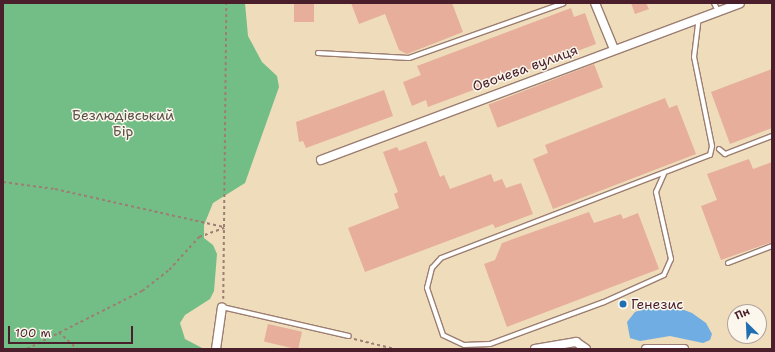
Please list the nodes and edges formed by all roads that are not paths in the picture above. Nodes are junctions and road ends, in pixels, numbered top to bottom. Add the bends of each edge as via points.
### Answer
1 (564, 3) edge
2 (595, 3) edge
3 (740, 3) edge
4 (716, 7) edge
5 (699, 18) junction
6 (614, 49) junction
7 (318, 53) dead end
8 (772, 136) edge
9 (719, 148) dead end
10 (321, 160) dead end
11 (664, 174) junction
12 (772, 246) edge
13 (728, 263) dead end
14 (222, 307) joint
15 (350, 336) road end
16 (216, 349) edge
17 (535, 349) edge
18 (586, 349) edge
19 (646, 349) edge
20 (684, 349) edge

1 - 7 lane via 408,58
2 - 6 street
3 - 4 street, Овочева вулиця
4 - 5 street, Овочева вулиця
5 - 6 street, Овочева вулиця
5 - 11 lane via 694,57 712,149 706,159
6 - 10 street, Овочева вулиця
8 - 9 lane via 724,154
11 - 11 lane via 656,192 671,259 664,275 597,305 490,344 464,345 443,334 427,288 432,268 442,258
12 - 13 lane
14 - 15 lane
14 - 16 street
17 - 18 street via 576,342
19 - 20 street

